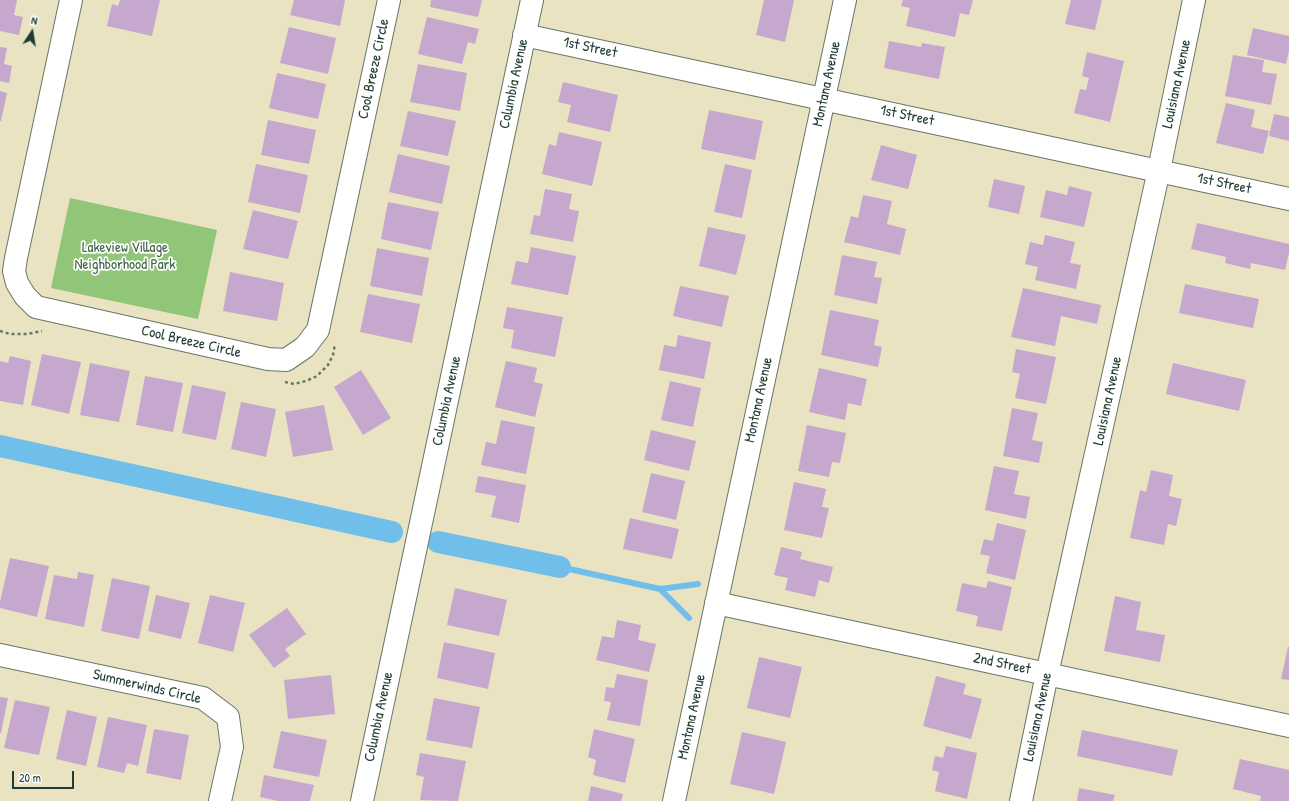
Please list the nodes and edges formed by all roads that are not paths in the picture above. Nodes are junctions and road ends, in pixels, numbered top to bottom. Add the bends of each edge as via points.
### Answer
1 (71, 0) edge
2 (389, 0) edge
3 (532, 0) edge
4 (845, 0) edge
5 (1194, 0) edge
6 (524, 34) junction
7 (824, 98) junction
8 (1159, 170) junction
9 (1289, 198) edge
10 (716, 603) junction
11 (0, 655) edge
12 (1047, 674) junction
13 (1289, 726) edge
14 (220, 801) edge
15 (362, 801) edge
16 (674, 801) edge
17 (1021, 801) edge

1 - 2 street, Cool Breeze Circle via 16,258 14,271 17,283 36,307 268,359 286,360 305,347 318,330
3 - 6 street, Columbia Avenue
4 - 7 street, Montana Avenue
5 - 8 street, Louisiana Avenue
6 - 7 street, 1st Street
6 - 15 street, Columbia Avenue
7 - 8 street, 1st Street
7 - 10 street, Montana Avenue
8 - 9 street, 1st Street
8 - 12 street, Louisiana Avenue
10 - 12 street, 2nd Street
10 - 16 street, Montana Avenue
11 - 14 street, Summerwinds Circle via 202,698 228,716 232,746
12 - 13 street, 2nd Street
12 - 17 street, Louisiana Avenue

